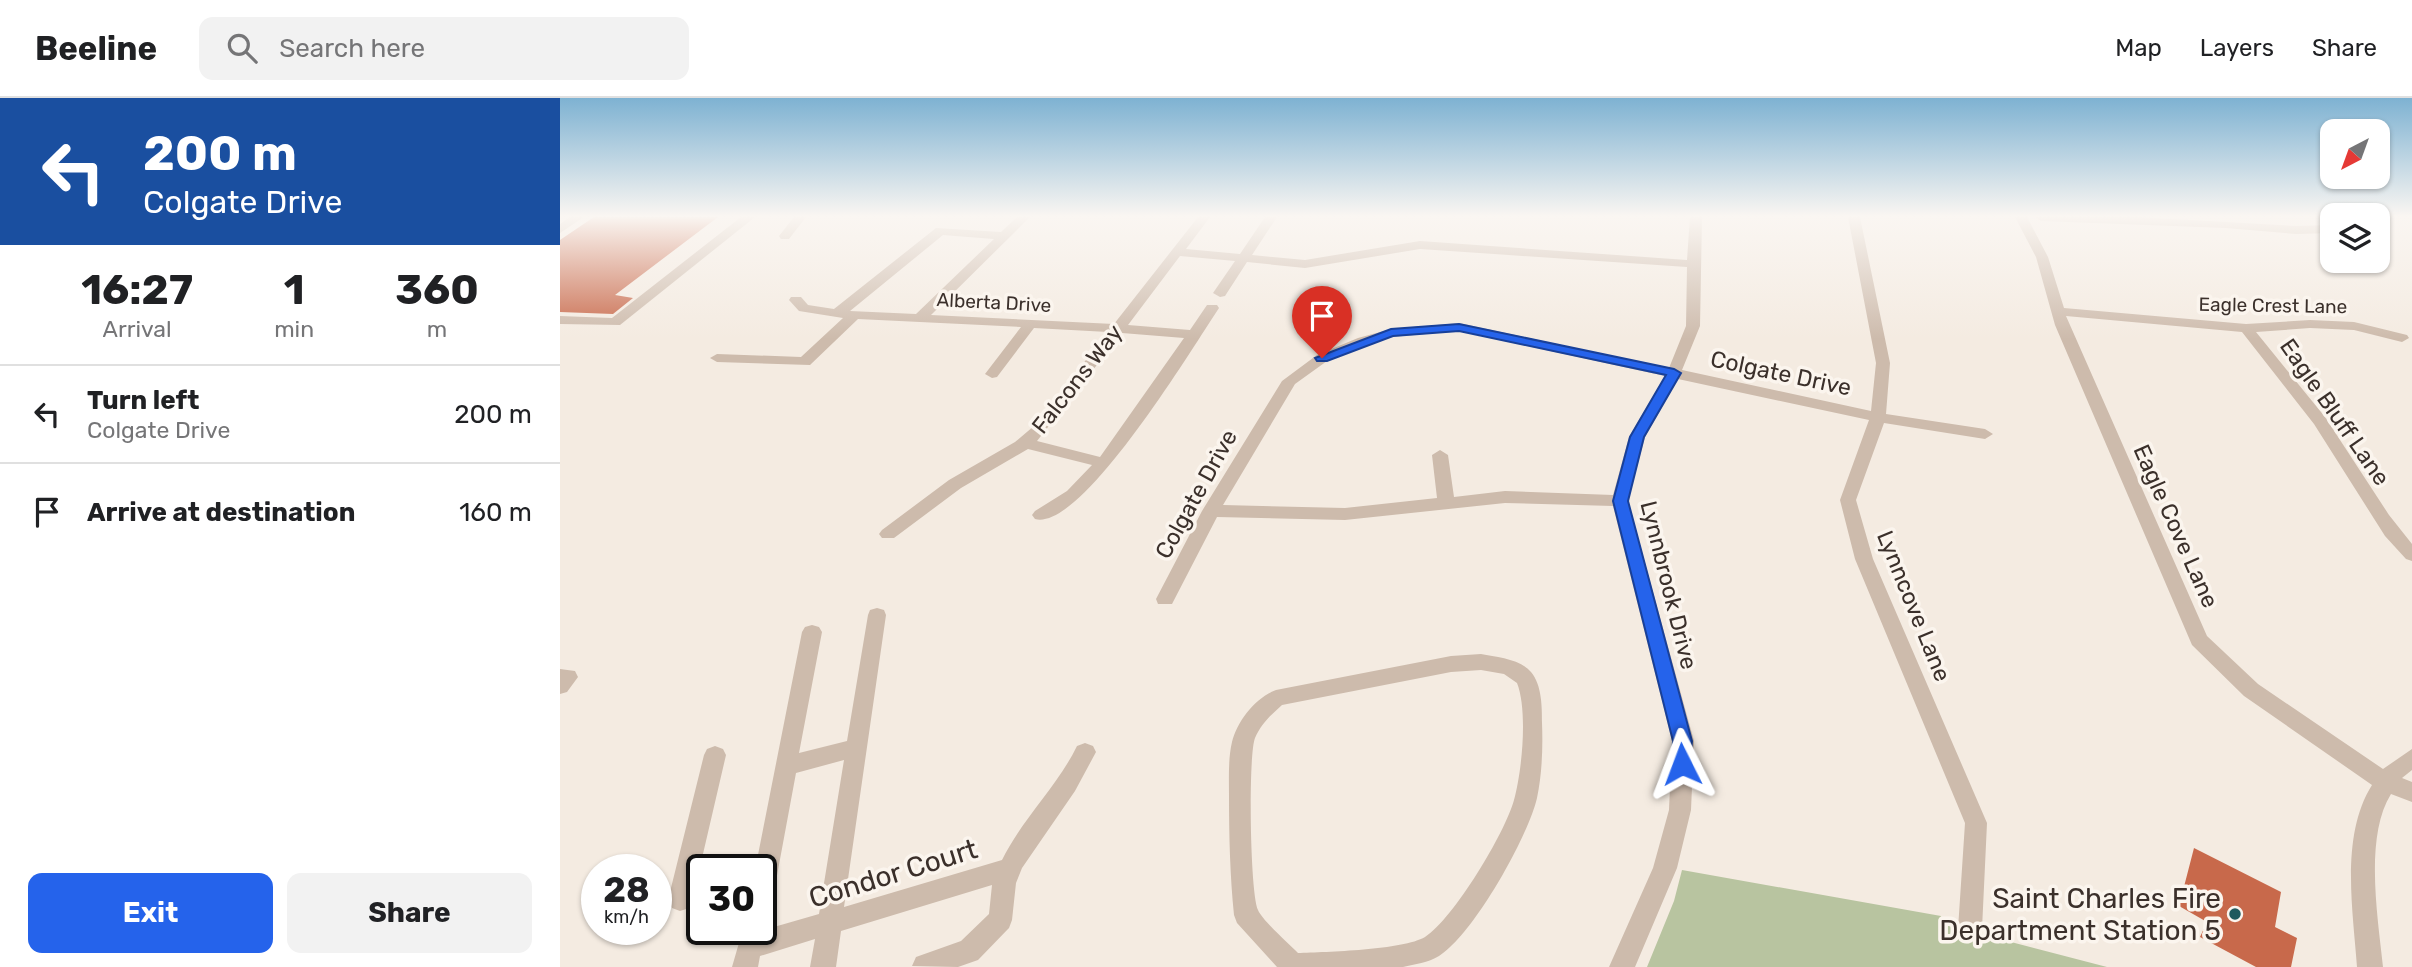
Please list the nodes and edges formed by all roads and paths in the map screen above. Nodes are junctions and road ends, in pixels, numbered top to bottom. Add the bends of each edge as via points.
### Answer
1 (697, 258) edge
2 (907, 258) edge
3 (982, 258) edge
4 (1173, 258) edge
5 (1238, 258) edge
6 (1243, 258) junction
7 (1344, 258) edge
8 (1600, 258) edge
9 (1693, 258) edge
10 (1862, 258) edge
11 (2042, 258) edge
12 (1693, 264) junction
13 (796, 300) dead end
14 (2057, 311) junction
15 (837, 314) junction
16 (855, 316) junction
17 (920, 318) junction
18 (560, 320) edge
19 (1031, 323) junction
20 (1118, 328) junction
21 (2246, 328) junction
22 (1193, 335) junction
23 (2402, 338) dead end
24 (718, 358) dead end
25 (1674, 373) junction
26 (992, 374) dead end
27 (1878, 417) junction
28 (1985, 435) dead end
29 (1026, 443) junction
30 (1440, 455) dead end
31 (1104, 463) junction
32 (1620, 501) junction
33 (1446, 503) junction
34 (1211, 511) junction
35 (1041, 515) dead end
36 (888, 534) dead end
37 (2412, 555) edge
38 (1165, 599) dead end
39 (877, 615) dead end
40 (812, 632) dead end
41 (560, 677) edge
42 (560, 686) edge
43 (857, 748) junction
44 (1085, 752) dead end
45 (715, 755) dead end
46 (2412, 758) edge
47 (786, 766) junction
48 (2384, 781) junction
49 (2412, 792) edge
50 (691, 854) edge
51 (769, 854) edge
52 (1010, 869) junction
53 (686, 875) edge
54 (686, 898) edge
55 (829, 923) junction
56 (1970, 929) dead end
57 (751, 947) edge
58 (925, 966) edge
59 (822, 967) edge
60 (1293, 967) edge
61 (1622, 967) edge
62 (2370, 967) edge

1 - 18 street via 615,322
2 - 15 street
3 - 17 street
4 - 20 street, Falcons Way
5 - 6 street
6 - 7 street via 1305,264
6 - 22 street
8 - 12 street
9 - 12 street, Lynnbrook Drive
10 - 27 street, Lynncove Lane via 1883,363
11 - 14 street, Eagle Cove Lane
12 - 25 street, Lynnbrook Drive via 1693,326
13 - 15 street, Alberta Drive via 804,308
14 - 21 street, Eagle Crest Lane
14 - 48 street, Eagle Cove Lane via 2199,640 2251,690
15 - 16 street, Alberta Drive
16 - 17 street, Alberta Drive
16 - 24 street via 805,362
17 - 19 street, Alberta Drive
19 - 20 street, Alberta Drive
19 - 26 street
20 - 22 street, Alberta Drive
20 - 29 street, Falcons Way
21 - 23 street, Eagle Crest Lane via 2354,326
21 - 37 street, Eagle Bluff Lane via 2341,452 2391,535
22 - 31 street
25 - 27 street, Colgate Drive
25 - 32 street, Lynnbrook Drive via 1637,437
25 - 34 street, Colgate Drive via 1459,327 1391,332 1322,358 1289,381
27 - 28 street, Colgate Drive
27 - 56 street, Lynncove Lane via 1848,500 1864,559 1976,822
29 - 31 street
29 - 36 street, Falcons Way via 955,484
30 - 33 street
31 - 35 street via 1073,495
32 - 33 street via 1505,497
32 - 61 street, Lynnbrook Drive via 1683,741 1680,810 1665,868
33 - 34 street via 1345,514
34 - 38 street, Colgate Drive
39 - 43 street
40 - 47 street
41 - 42 street via 568,677
43 - 47 street
43 - 55 street
44 - 52 street
45 - 50 street
46 - 48 street
47 - 51 street
48 - 49 street, Eagle Cove Lane
48 - 62 street via 2365,840 2363,890
52 - 55 street, Condor Court
52 - 58 street via 1001,894 1000,920 986,937 969,951
53 - 54 street via 680,900
55 - 57 street, Condor Court
55 - 59 street
60 - 60 street via 1378,962 1431,948 1458,921 1489,876 1525,801 1532,732 1530,695 1525,679 1511,668 1481,662 1451,664 1276,698 1254,718 1243,741 1240,777 1246,915

